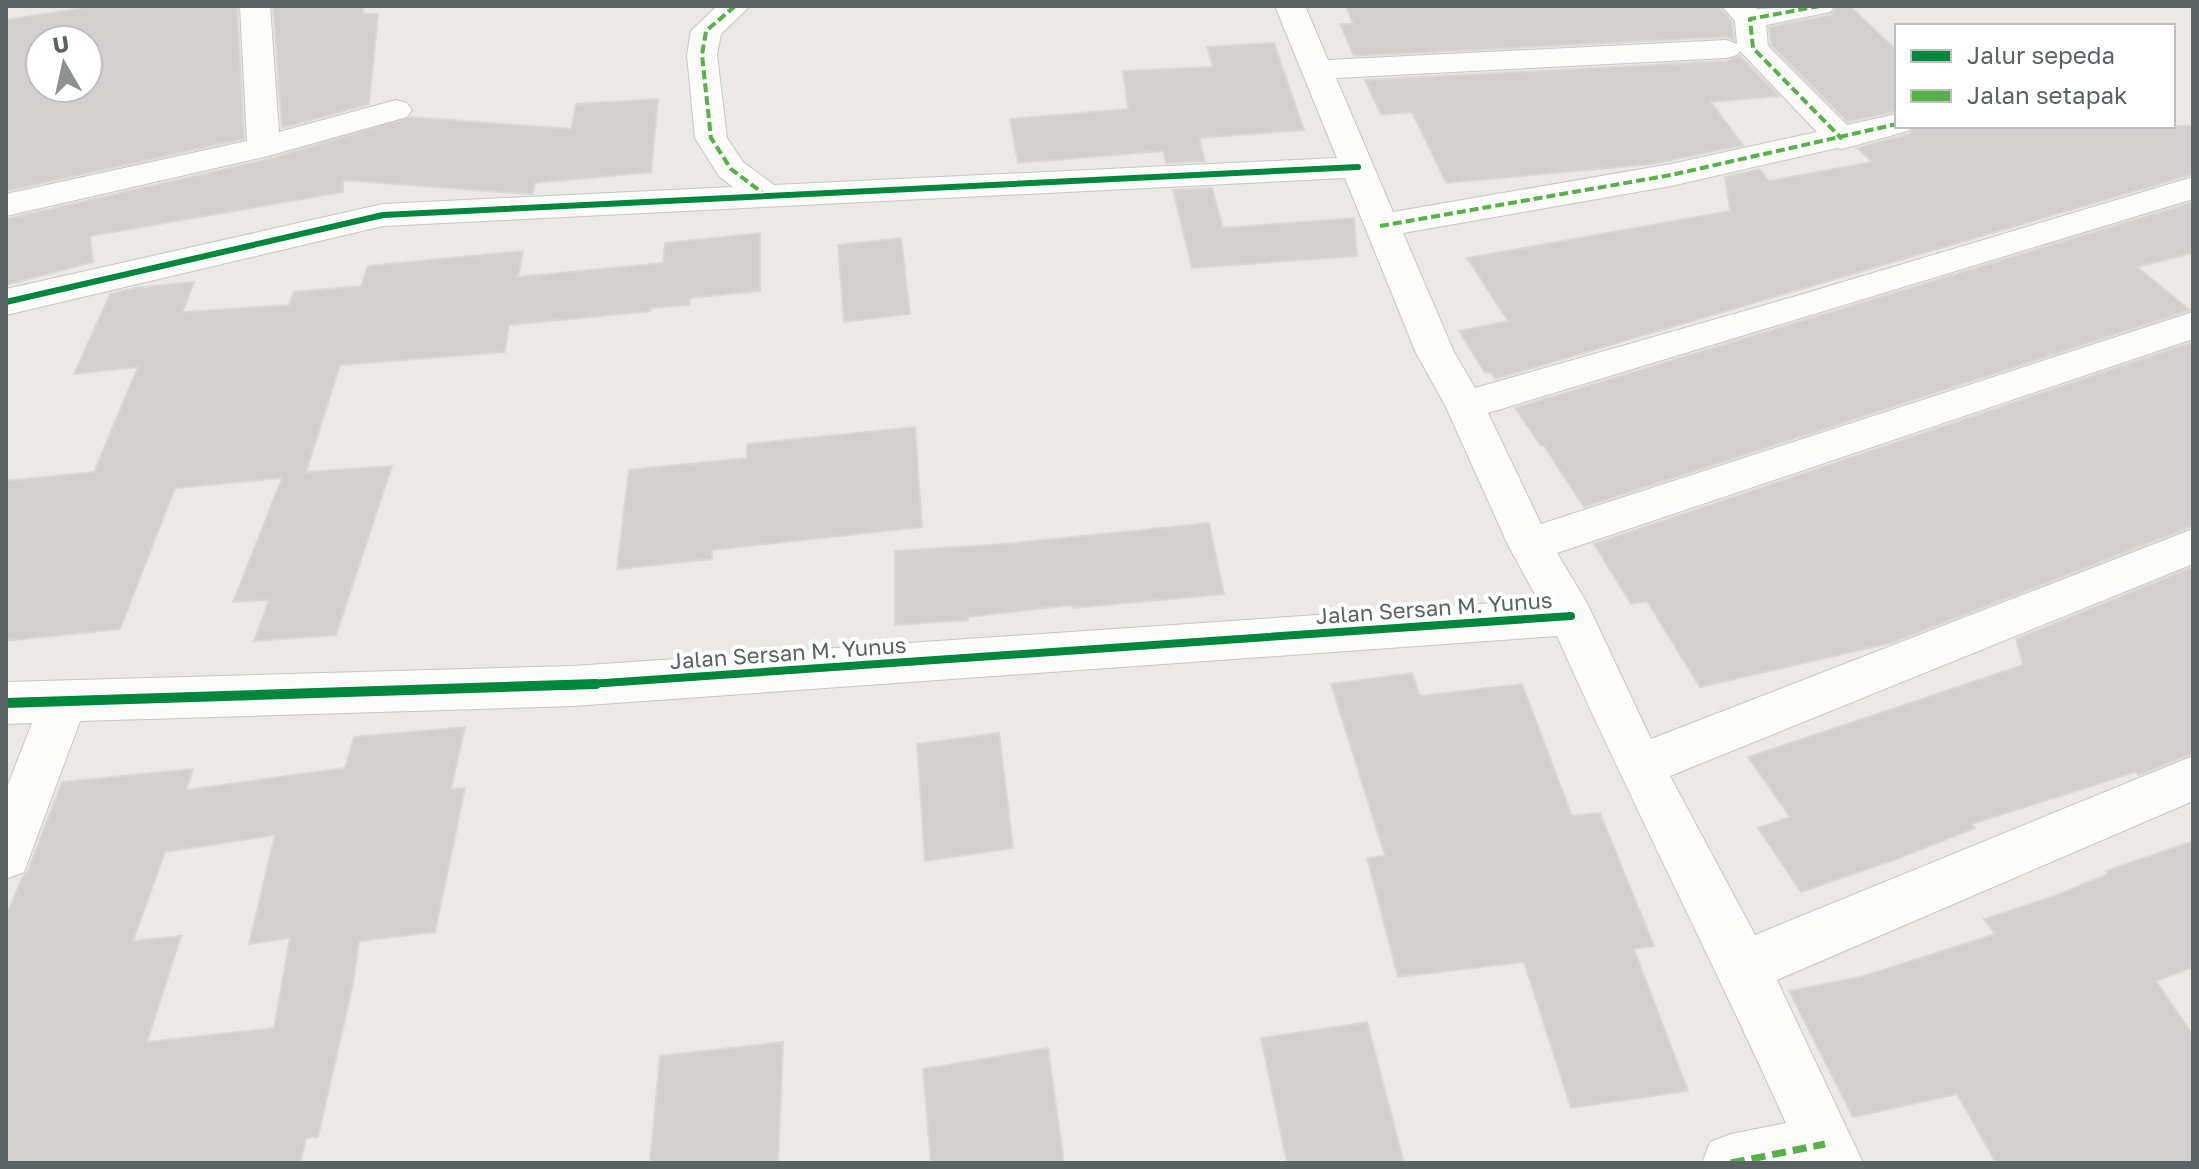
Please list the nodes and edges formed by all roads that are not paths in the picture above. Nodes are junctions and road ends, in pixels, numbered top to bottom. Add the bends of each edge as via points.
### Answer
1 (255, 6) edge
2 (735, 6) edge
3 (1290, 6) edge
4 (1820, 6) edge
5 (1743, 13) edge
6 (1726, 49) dead end
7 (1317, 70) junction
8 (396, 110) dead end
9 (1895, 125) edge
10 (1842, 139) junction
11 (264, 147) junction
12 (1358, 167) junction
13 (2193, 188) edge
14 (768, 197) junction
15 (6, 205) edge
16 (1380, 226) junction
17 (6, 302) edge
18 (2193, 325) edge
19 (1465, 405) junction
20 (1529, 545) junction
21 (2193, 546) edge
22 (1571, 616) junction
23 (64, 701) junction
24 (6, 703) edge
25 (1639, 766) junction
26 (2193, 778) edge
27 (6, 855) edge
28 (1743, 967) junction
29 (1829, 1154) edge
30 (1731, 1163) edge

1 - 11 street
2 - 14 street via 706,31 702,55 711,138 731,169
3 - 7 street
4 - 5 street
5 - 10 street via 1753,48
6 - 7 street
7 - 12 street
8 - 11 street
9 - 10 street
10 - 16 street
11 - 15 street
12 - 14 street
12 - 16 street
13 - 19 street
14 - 17 street via 383,215
16 - 19 street via 1435,353
18 - 20 street
19 - 20 street
20 - 22 street
21 - 25 street
22 - 23 street, Jalan Sersan M. Yunus via 573,686
22 - 25 street
23 - 24 street, Jalan Sersan M. Yunus
23 - 27 street
25 - 28 street
26 - 28 street
28 - 29 street
29 - 30 street

